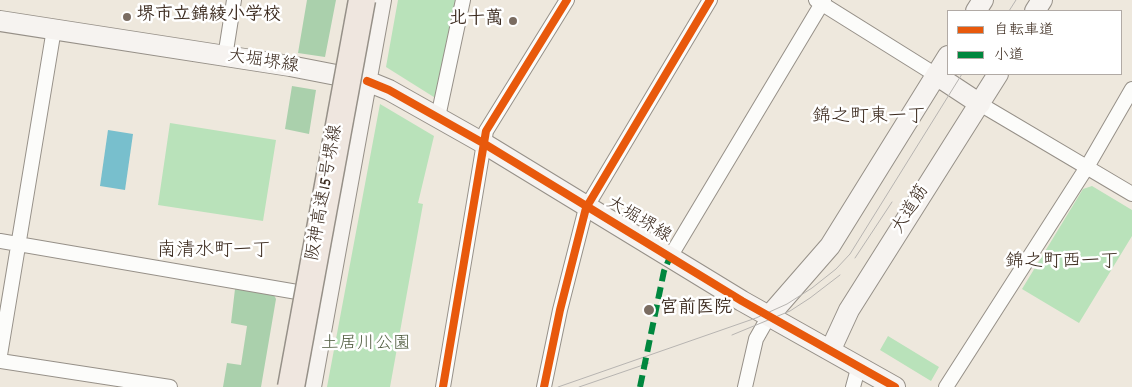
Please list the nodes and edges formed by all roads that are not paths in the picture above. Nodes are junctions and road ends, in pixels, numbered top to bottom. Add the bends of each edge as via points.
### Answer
1 (234, 0) edge
2 (358, 0) edge
3 (362, 0) edge
4 (377, 0) edge
5 (382, 0) edge
6 (463, 0) edge
7 (567, 0) edge
8 (710, 0) edge
9 (820, 1) edge
10 (0, 21) edge
11 (54, 29) junction
12 (225, 57) junction
13 (947, 58) edge
14 (936, 75) junction
15 (997, 75) edge
16 (344, 76) junction
17 (367, 81) junction
18 (1132, 89) edge
19 (980, 104) junction
20 (438, 117) junction
21 (483, 143) junction
22 (1087, 167) junction
23 (1132, 194) edge
24 (586, 208) junction
25 (0, 241) edge
26 (17, 243) junction
27 (670, 257) junction
28 (303, 293) junction
29 (770, 316) junction
30 (831, 350) junction
31 (0, 355) edge
32 (0, 361) edge
33 (859, 365) junction
34 (170, 387) edge
35 (289, 387) edge
36 (309, 387) edge
37 (443, 387) edge
38 (544, 387) edge
39 (745, 387) edge
40 (853, 387) edge
41 (894, 387) edge
42 (946, 387) edge

1 - 12 street
2 - 16 street
3 - 35 highway, 阪神高速15号堺線, bridge
4 - 36 highway, 阪神高速15号堺線
5 - 17 street
6 - 20 street
7 - 21 street via 486,131
8 - 24 street
9 - 14 street
9 - 27 street
10 - 11 street, 大堀堺線
11 - 12 street, 大堀堺線
11 - 26 street
12 - 16 street, 大堀堺線
13 - 14 street
14 - 19 street
14 - 29 street via 830,246
15 - 19 street, 大道筋
16 - 17 street, 大堀堺線
16 - 28 street
17 - 20 street, 大堀堺線
17 - 36 street
18 - 22 street
19 - 22 street
19 - 30 street, 大道筋 via 849,310
20 - 21 street, 大堀堺線
21 - 24 street, 大堀堺線
21 - 37 street
22 - 23 street
22 - 42 street
24 - 27 street, 大堀堺線
24 - 38 street
25 - 26 street
26 - 28 street
26 - 31 street
27 - 29 street, 大堀堺線
28 - 35 street
29 - 30 street, 大堀堺線
29 - 39 street via 756,339
30 - 33 street, 大堀堺線
32 - 34 street
33 - 40 street
33 - 41 street, 大堀堺線

